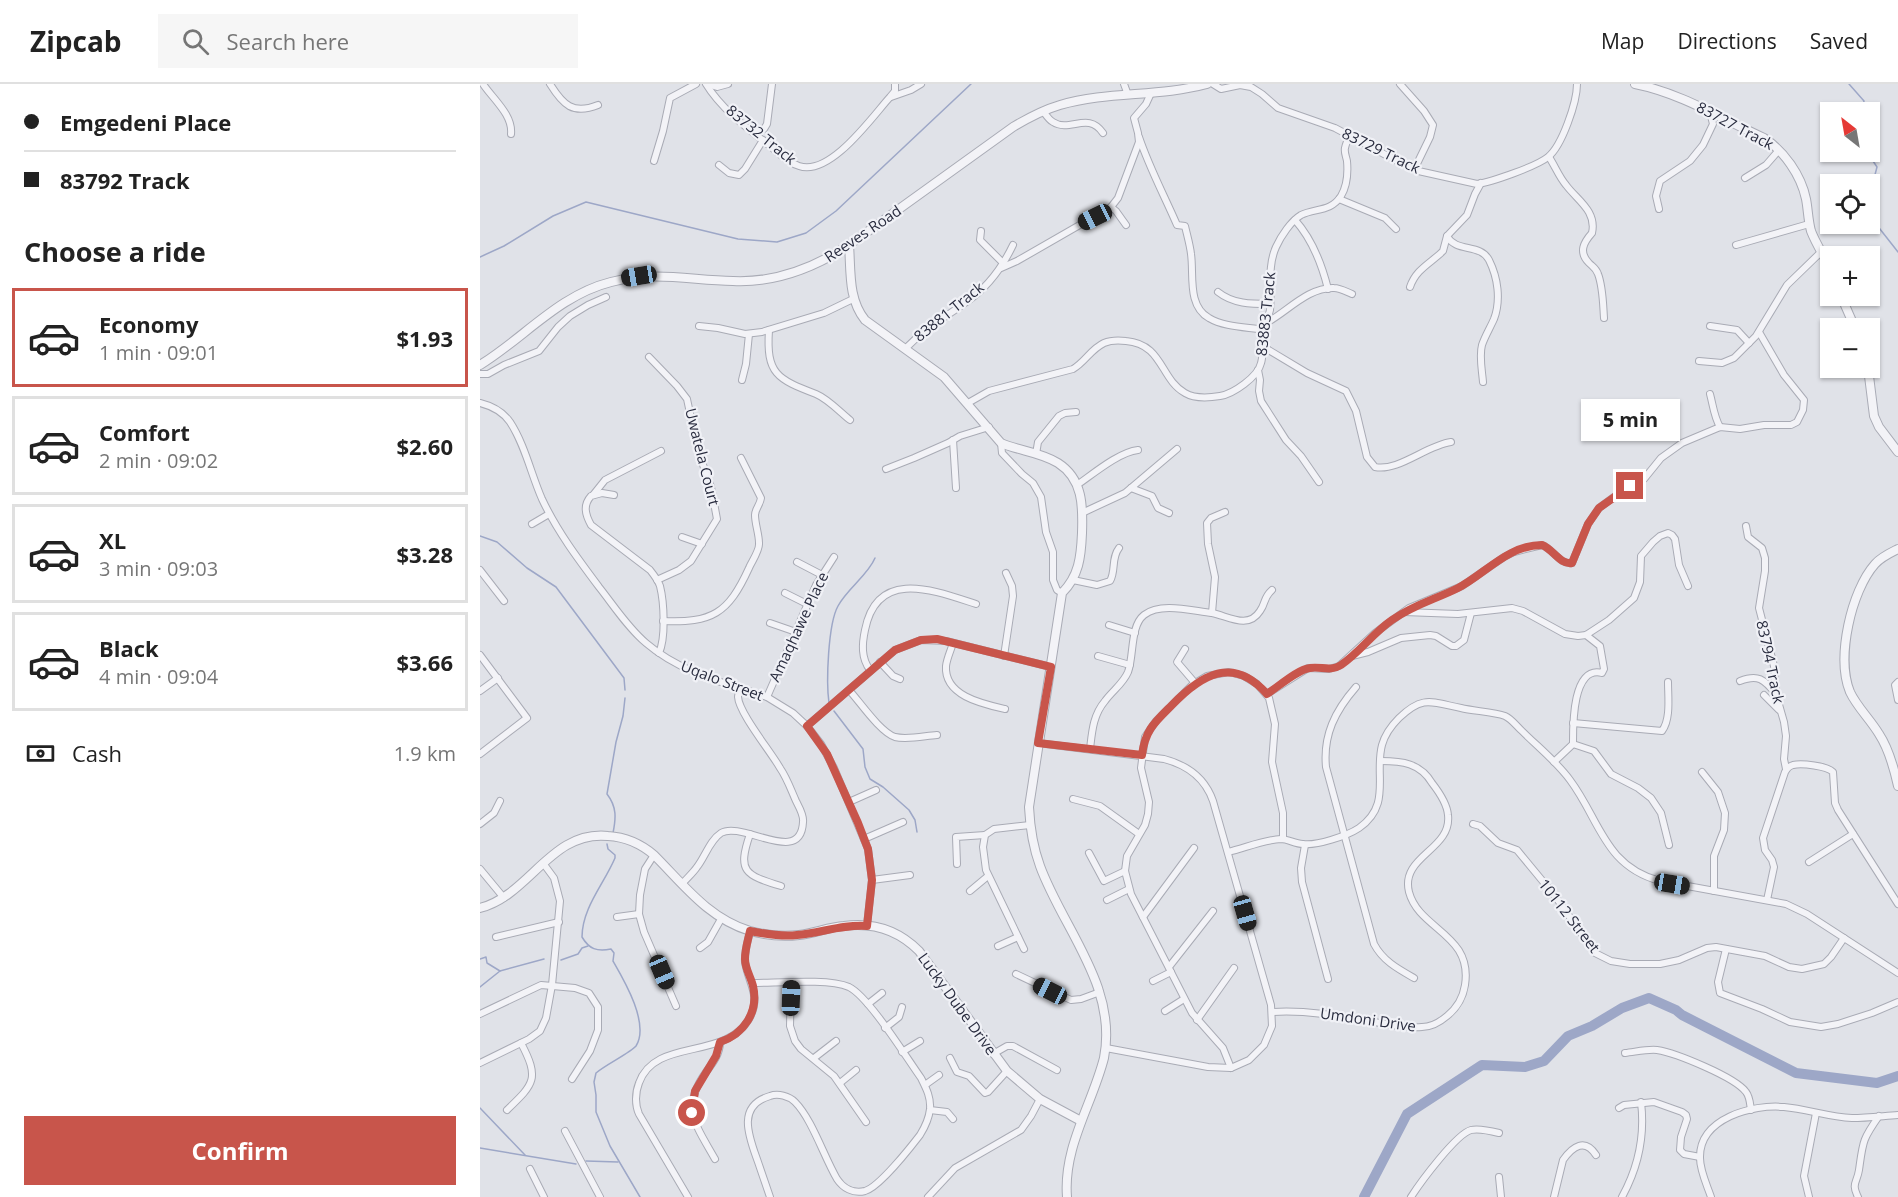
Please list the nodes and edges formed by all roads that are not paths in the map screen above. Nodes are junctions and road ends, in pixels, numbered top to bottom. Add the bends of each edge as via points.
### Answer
1 (483, 84) edge
2 (550, 84) edge
3 (696, 84) edge
4 (706, 84) edge
5 (728, 84) edge
6 (772, 84) edge
7 (895, 84) edge
8 (921, 84) edge
9 (1124, 84) edge
10 (1207, 84) edge
11 (1213, 84) edge
12 (1400, 84) edge
13 (1577, 84) edge
14 (1635, 84) edge
15 (1251, 85) edge
16 (1151, 93) junction
17 (1128, 95) junction
18 (890, 97) junction
19 (598, 105) dead end
20 (1043, 111) junction
21 (1709, 111) junction
22 (751, 130) junction
23 (1103, 133) dead end
24 (511, 134) dead end
25 (1350, 135) junction
26 (1139, 137) junction
27 (763, 140) junction
28 (1779, 150) junction
29 (1549, 157) junction
30 (654, 161) dead end
31 (719, 165) dead end
32 (1414, 170) junction
33 (1745, 178) dead end
34 (1481, 183) junction
35 (1339, 199) junction
36 (1111, 207) junction
37 (1659, 209) dead end
38 (1295, 220) junction
39 (1809, 224) junction
40 (1126, 225) dead end
41 (1396, 229) dead end
42 (981, 231) dead end
43 (1447, 236) junction
44 (849, 245) junction
45 (1013, 245) dead end
46 (1736, 245) dead end
47 (1820, 250) edge
48 (1820, 253) edge
49 (1002, 266) junction
50 (1410, 287) dead end
51 (1328, 289) junction
52 (1218, 292) dead end
53 (1352, 294) dead end
54 (606, 297) dead end
55 (854, 298) junction
56 (1270, 304) junction
57 (1604, 318) dead end
58 (699, 326) dead end
59 (1710, 326) dead end
60 (1265, 327) junction
61 (769, 330) junction
62 (1759, 332) junction
63 (749, 334) junction
64 (1749, 343) junction
65 (1262, 346) junction
66 (905, 349) junction
67 (649, 357) dead end
68 (1699, 360) dead end
69 (480, 365) edge
70 (1258, 370) junction
71 (480, 374) edge
72 (1869, 378) edge
73 (742, 380) dead end
74 (1483, 382) dead end
75 (1710, 394) dead end
76 (480, 403) edge
77 (968, 403) junction
78 (1076, 412) dead end
79 (850, 420) dead end
80 (989, 427) junction
81 (1720, 427) junction
82 (953, 440) junction
83 (1451, 442) dead end
84 (1001, 443) junction
85 (1177, 449) dead end
86 (1138, 450) dead end
87 (661, 451) dead end
88 (1898, 452) edge
89 (1036, 454) junction
90 (741, 458) dead end
91 (886, 469) dead end
92 (1319, 482) dead end
93 (1077, 484) junction
94 (956, 488) dead end
95 (1131, 488) junction
96 (593, 495) junction
97 (614, 495) dead end
98 (1225, 512) dead end
99 (1083, 513) junction
100 (1169, 513) dead end
101 (549, 514) junction
102 (532, 524) dead end
103 (1746, 526) dead end
104 (682, 537) dead end
105 (702, 544) junction
106 (1119, 548) dead end
107 (1898, 549) edge
108 (834, 557) dead end
109 (797, 562) dead end
110 (480, 570) edge
111 (1006, 573) dead end
112 (822, 575) junction
113 (657, 580) junction
114 (1073, 580) junction
115 (1688, 586) dead end
116 (1272, 590) dead end
117 (785, 593) dead end
118 (1062, 593) junction
119 (504, 601) dead end
120 (807, 604) junction
121 (976, 604) dead end
122 (1403, 612) junction
123 (1471, 613) junction
124 (1212, 614) junction
125 (663, 621) junction
126 (770, 623) dead end
127 (1109, 625) dead end
128 (796, 632) junction
129 (1135, 633) junction
130 (1586, 635) junction
131 (953, 643) junction
132 (1185, 649) dead end
133 (659, 652) junction
134 (480, 654) edge
135 (1005, 656) junction
136 (1098, 656) dead end
137 (1351, 656) junction
138 (880, 662) junction
139 (1130, 665) junction
140 (1051, 667) junction
141 (870, 670) junction
142 (498, 678) junction
143 (900, 679) dead end
144 (1740, 681) dead end
145 (1668, 682) dead end
146 (1898, 682) edge
147 (1195, 683) junction
148 (1356, 687) dead end
149 (741, 688) junction
150 (849, 690) junction
151 (480, 691) edge
152 (1267, 694) junction
153 (1776, 694) junction
154 (1764, 695) dead end
155 (767, 697) junction
156 (1898, 700) edge
157 (1005, 709) dead end
158 (1781, 713) junction
159 (1573, 723) junction
160 (807, 726) junction
161 (937, 735) dead end
162 (1038, 743) junction
163 (1573, 744) junction
164 (1090, 749) junction
165 (480, 754) edge
166 (1142, 755) junction
167 (1381, 761) junction
168 (1554, 762) junction
169 (1786, 769) junction
170 (1702, 772) dead end
171 (1898, 786) edge
172 (876, 790) dead end
173 (1073, 800) dead end
174 (500, 801) dead end
175 (849, 802) junction
176 (903, 822) dead end
177 (480, 824) edge
178 (1473, 824) dead end
179 (1030, 825) junction
180 (750, 834) junction
181 (1139, 834) junction
182 (1853, 834) junction
183 (1344, 835) junction
184 (985, 836) junction
185 (864, 839) junction
186 (1283, 839) junction
187 (1305, 845) junction
188 (1670, 845) dead end
189 (1194, 848) dead end
190 (1228, 852) junction
191 (1089, 853) dead end
192 (654, 855) junction
193 (1809, 861) dead end
194 (543, 863) junction
195 (957, 864) dead end
196 (480, 869) edge
197 (1125, 871) junction
198 (910, 875) dead end
199 (988, 876) junction
200 (872, 880) junction
201 (682, 884) junction
202 (781, 886) dead end
203 (1129, 889) junction
204 (970, 891) dead end
205 (1714, 891) junction
206 (504, 898) junction
207 (1107, 900) dead end
208 (1767, 900) junction
209 (1898, 904) edge
210 (480, 908) edge
211 (1213, 911) dead end
212 (639, 914) junction
213 (617, 917) dead end
214 (1143, 917) junction
215 (721, 919) junction
216 (559, 922) junction
217 (867, 926) junction
218 (750, 931) junction
219 (496, 937) dead end
220 (1018, 937) junction
221 (1844, 938) junction
222 (998, 946) dead end
223 (700, 948) dead end
224 (1024, 949) dead end
225 (1726, 949) junction
226 (1234, 968) dead end
227 (1170, 970) junction
228 (1898, 973) edge
229 (1016, 974) dead end
230 (1414, 978) dead end
231 (1328, 979) dead end
232 (1153, 981) dead end
233 (752, 983) junction
234 (791, 983) junction
235 (552, 985) junction
236 (1100, 992) junction
237 (882, 993) dead end
238 (1184, 999) junction
239 (1898, 1002) edge
240 (868, 1004) junction
241 (676, 1006) dead end
242 (902, 1007) dead end
243 (1165, 1011) dead end
244 (1273, 1012) junction
245 (480, 1014) edge
246 (1197, 1020) junction
247 (885, 1028) junction
248 (836, 1041) dead end
249 (920, 1041) dead end
250 (720, 1042) junction
251 (521, 1044) junction
252 (1106, 1048) junction
253 (902, 1052) junction
254 (1625, 1053) dead end
255 (993, 1054) junction
256 (814, 1058) junction
257 (950, 1058) dead end
258 (480, 1063) edge
259 (1231, 1068) junction
260 (856, 1070) dead end
261 (1057, 1070) dead end
262 (1007, 1071) junction
263 (939, 1075) dead end
264 (572, 1079) dead end
265 (840, 1083) junction
266 (925, 1085) junction
267 (1040, 1099) junction
268 (1641, 1102) junction
269 (1619, 1108) dead end
270 (507, 1110) dead end
271 (930, 1110) junction
272 (1751, 1110) junction
273 (1816, 1113) junction
274 (1898, 1115) edge
275 (1879, 1116) junction
276 (953, 1119) dead end
277 (1081, 1120) junction
278 (866, 1122) dead end
279 (565, 1131) dead end
280 (1499, 1133) dead end
281 (1596, 1155) dead end
282 (1700, 1157) junction
283 (715, 1159) dead end
284 (530, 1169) dead end
285 (1499, 1177) dead end
286 (544, 1197) edge
287 (600, 1197) edge
288 (688, 1197) edge
289 (770, 1197) edge
290 (928, 1197) edge
291 (1066, 1197) edge
292 (1411, 1197) edge
293 (1501, 1197) edge
294 (1554, 1197) edge
295 (1622, 1197) edge
296 (1711, 1197) edge
297 (1809, 1197) edge
298 (1858, 1197) edge

1 - 24 street via 507,116
2 - 19 street via 571,107 583,110
3 - 30 street via 670,98
4 - 5 street
4 - 22 street, 83732 Track
6 - 22 street via 767,124 764,129
7 - 18 street, 83732 Track
8 - 18 street
9 - 17 street
10 - 16 street, Reeves Road
11 - 15 street, 83729 Track via 1221,89
12 - 32 street via 1433,125
13 - 29 street via 1572,113
14 - 21 street, 83727 Track via 1673,94
15 - 25 street, 83729 Track via 1278,108
16 - 17 street, Reeves Road
16 - 26 street via 1134,118
17 - 20 street, Reeves Road via 1077,101
18 - 27 street, 83732 Track via 849,144 817,165 798,166
20 - 23 street via 1056,124 1085,122 1095,124
20 - 44 street, Reeves Road via 1013,127
21 - 28 street, 83727 Track via 1764,138
21 - 37 street via 1713,124 1698,153 1660,181 1656,196
22 - 27 street, 83732 Track
25 - 32 street, 83729 Track
25 - 35 street via 1345,149 1347,178
26 - 36 street via 1118,198
26 - 60 street via 1177,225 1185,226 1194,299 1200,309 1214,320
27 - 31 street via 739,175
28 - 33 street via 1766,165
28 - 39 street, 83727 Track via 1801,184
29 - 34 street, 83729 Track
29 - 57 street via 1593,219 1592,233 1583,246 1587,260 1598,274
32 - 34 street, 83729 Track
34 - 43 street via 1467,215
35 - 38 street
35 - 41 street via 1385,218
36 - 40 street
36 - 49 street
38 - 51 street via 1321,264
38 - 56 street, 83883 Track via 1273,257
39 - 46 street
39 - 47 street, 83727 Track
42 - 49 street via 980,240
43 - 50 street via 1443,251 1414,276
43 - 74 street via 1452,243 1484,254 1496,280 1497,308 1481,351
44 - 55 street
44 - 69 street, Reeves Road via 812,267 783,277 734,281 661,275 604,284 565,302
45 - 49 street, 83881 Track
48 - 62 street via 1784,290
49 - 66 street, 83881 Track via 972,298
51 - 53 street
51 - 60 street via 1294,303
52 - 56 street via 1245,303
54 - 71 street via 570,316 539,351
55 - 61 street via 824,313
55 - 66 street via 868,324
56 - 60 street, 83883 Track
58 - 63 street
59 - 64 street via 1737,330
60 - 65 street, 83883 Track
61 - 63 street
61 - 79 street via 768,355 778,374 818,395
62 - 64 street
62 - 81 street via 1804,400 1800,420 1740,429
63 - 73 street
64 - 68 street via 1729,361
65 - 70 street, 83883 Track
65 - 83 street via 1346,391 1356,411 1367,457 1375,467 1386,468
66 - 77 street via 944,377
67 - 105 street, Uwatela Court via 687,399 717,519
70 - 77 street, 83883 Track via 1231,393 1196,397 1179,389 1151,351 1129,341 1114,340 1100,345 1073,369 989,391
70 - 92 street via 1261,401
72 - 88 street via 1874,417
75 - 81 street
76 - 101 street, Uqalo Street via 498,410 509,421
77 - 80 street
78 - 89 street via 1059,416 1038,442
80 - 82 street
80 - 84 street
81 - 122 street via 1673,448 1644,479 1601,505 1588,524 1572,563 1563,562 1545,546 1523,548 1462,586
82 - 91 street
82 - 94 street
84 - 89 street
84 - 118 street via 1002,453 1033,483 1041,497 1053,552 1053,580
85 - 95 street
86 - 93 street
87 - 96 street via 605,480
89 - 93 street via 1058,463
90 - 125 street via 761,498 755,513 760,544 745,576 731,600 713,614 695,621
93 - 99 street
95 - 99 street
95 - 100 street via 1152,496 1158,508
96 - 97 street
96 - 113 street via 585,507 591,525 650,570
98 - 124 street via 1207,523 1215,577
99 - 114 street via 1080,561
101 - 102 street
101 - 133 street, Uqalo Street via 620,614
103 - 153 street, 83794 Track via 1748,537 1760,546 1765,558 1759,608 1774,666
104 - 105 street
105 - 113 street, Uwatela Court via 687,564
106 - 114 street via 1110,581 1097,585
107 - 171 street via 1869,571 1857,593 1846,635 1849,687 1893,754
108 - 112 street, Amaqhawe Place
109 - 112 street
110 - 119 street
111 - 135 street via 1014,596
112 - 120 street, Amaqhawe Place
113 - 125 street
114 - 118 street
115 - 130 street via 1679,565 1676,539 1665,533 1641,556 1640,582 1634,598
116 - 124 street via 1264,598 1259,613 1247,621
117 - 120 street
118 - 140 street
120 - 128 street, Amaqhawe Place
121 - 141 street via 914,588 887,593 871,609 864,631 862,651
122 - 123 street
122 - 137 street
123 - 130 street via 1518,609 1565,634
123 - 137 street via 1464,640 1456,646 1430,635 1401,638
124 - 129 street via 1154,610 1140,618
125 - 133 street
126 - 128 street
127 - 129 street
128 - 155 street, Amaqhawe Place
129 - 139 street
130 - 159 street via 1600,646 1604,669 1581,684
131 - 135 street
131 - 138 street via 928,640 908,644
131 - 157 street via 946,666 952,684 976,702
132 - 147 street via 1177,662
133 - 149 street, Uqalo Street via 695,674
134 - 142 street
135 - 140 street
136 - 139 street
137 - 152 street via 1335,668 1305,669
138 - 141 street
138 - 143 street
139 - 164 street via 1124,679 1098,711
140 - 162 street
141 - 150 street
142 - 151 street
142 - 165 street via 527,718
144 - 153 street via 1758,678
145 - 159 street via 1667,718 1662,731
146 - 156 street
147 - 152 street via 1229,672 1250,679
147 - 166 street via 1151,726
148 - 183 street via 1332,719 1326,750 1326,767
149 - 155 street, Uqalo Street
149 - 180 street via 740,704 784,774 804,821 799,835 785,843
150 - 160 street
150 - 161 street via 892,735
152 - 186 street via 1274,714 1272,762 1283,813
153 - 158 street, 83794 Track
154 - 158 street
155 - 160 street, Uqalo Street
158 - 169 street, 83794 Track
159 - 163 street
160 - 175 street, Uqalo Street via 827,754
162 - 164 street
162 - 179 street via 1030,794
163 - 168 street
163 - 188 street via 1591,749 1611,774 1642,790 1656,803
164 - 166 street
166 - 181 street via 1149,808
166 - 190 street via 1180,764 1202,782 1211,796
167 - 168 street via 1382,744 1393,724 1412,706 1431,702 1506,717
167 - 183 street via 1381,792 1376,807 1364,824
167 - 244 street, Umdoni Drive via 1406,763 1420,769 1447,808 1444,834 1415,863 1408,884 1418,909 1460,952 1466,971 1462,998 1447,1017 1422,1028 1312,1012
168 - 205 street via 1579,793 1610,849 1630,868 1660,882
169 - 182 street via 1795,765 1831,770 1836,806
169 - 208 street, 83794 Track via 1763,838 1774,867
170 - 205 street via 1718,792 1725,813 1724,830 1714,856
172 - 175 street
173 - 181 street via 1100,806
174 - 177 street via 494,813
175 - 185 street, Uqalo Street
176 - 185 street
178 - 225 street, 10112 Street via 1498,843 1516,850 1555,896 1591,949 1603,958 1630,964 1660,964 1707,948
179 - 184 street via 994,829
179 - 236 street via 1040,868
180 - 201 street via 731,830 718,836
180 - 202 street via 743,857 746,870 756,878
181 - 197 street via 1127,856
182 - 193 street
182 - 209 street
183 - 187 street
183 - 230 street via 1374,944 1388,962
184 - 195 street via 956,837
184 - 199 street via 983,857
185 - 200 street, Uqalo Street
186 - 187 street
186 - 190 street
187 - 231 street via 1302,882
189 - 214 street
190 - 244 street
191 - 197 street via 1104,881
192 - 194 street, Lucky Dube Drive via 629,840 601,835 569,843
192 - 201 street, Lucky Dube Drive
192 - 212 street via 645,869
194 - 206 street, Lucky Dube Drive
194 - 216 street via 560,895
196 - 206 street
197 - 203 street
198 - 200 street
199 - 204 street
199 - 220 street
200 - 217 street, Uqalo Street
201 - 215 street, Lucky Dube Drive
203 - 207 street
203 - 214 street
205 - 208 street
206 - 210 street, Lucky Dube Drive
208 - 221 street via 1797,908
211 - 227 street
212 - 213 street
212 - 241 street
214 - 227 street
215 - 218 street, Lucky Dube Drive
215 - 223 street
216 - 219 street
216 - 235 street
217 - 218 street, Lucky Dube Drive via 843,926 789,936
217 - 255 street, Lucky Dube Drive via 893,933 919,951
218 - 233 street via 745,956
220 - 222 street
220 - 224 street
221 - 225 street, 10112 Street via 1827,962 1814,968 1788,967 1770,957
221 - 228 street
225 - 239 street via 1718,982 1720,993 1790,1022 1829,1027
226 - 246 street
227 - 232 street
227 - 238 street
229 - 236 street via 1071,1000
233 - 234 street
233 - 250 street via 750,1018 733,1037
234 - 240 street via 840,984 852,988
234 - 256 street via 791,1032 798,1045
235 - 245 street via 537,986
235 - 251 street via 543,1024
235 - 264 street via 584,991 598,1007 596,1039
236 - 252 street via 1106,1019
237 - 240 street
238 - 243 street
238 - 246 street
240 - 247 street
242 - 247 street via 899,1017
244 - 259 street via 1271,1032 1261,1050 1244,1064
246 - 259 street via 1220,1044
247 - 253 street
248 - 256 street
249 - 253 street
250 - 283 street via 695,1091 692,1113
250 - 288 street via 661,1059 647,1069 637,1088 639,1114
251 - 258 street
251 - 270 street via 531,1063 532,1078
252 - 259 street
252 - 277 street
253 - 266 street
254 - 272 street via 1659,1051 1703,1066 1742,1088
255 - 261 street via 1013,1046
255 - 262 street, Lucky Dube Drive
256 - 265 street
257 - 262 street via 957,1072 969,1076 985,1093
260 - 265 street
262 - 267 street, Lucky Dube Drive
263 - 266 street
265 - 278 street
266 - 271 street
267 - 277 street, Lucky Dube Drive
267 - 290 street via 1020,1130 956,1168
268 - 269 street
268 - 282 street via 1657,1102 1684,1113 1687,1119 1680,1150
268 - 295 street via 1643,1124 1636,1169
271 - 276 street via 947,1112
271 - 289 street via 920,1135 884,1178 857,1192 837,1179 792,1099 780,1095 762,1098 751,1111 748,1128
272 - 273 street via 1783,1107
272 - 282 street via 1715,1125 1705,1138
273 - 275 street via 1853,1118
273 - 297 street via 1804,1176
274 - 275 street
275 - 298 street via 1863,1140 1853,1188
277 - 291 street via 1068,1167
279 - 287 street
280 - 292 street via 1476,1129 1465,1133
281 - 294 street via 1584,1144 1567,1155
282 - 296 street
284 - 286 street
285 - 293 street

